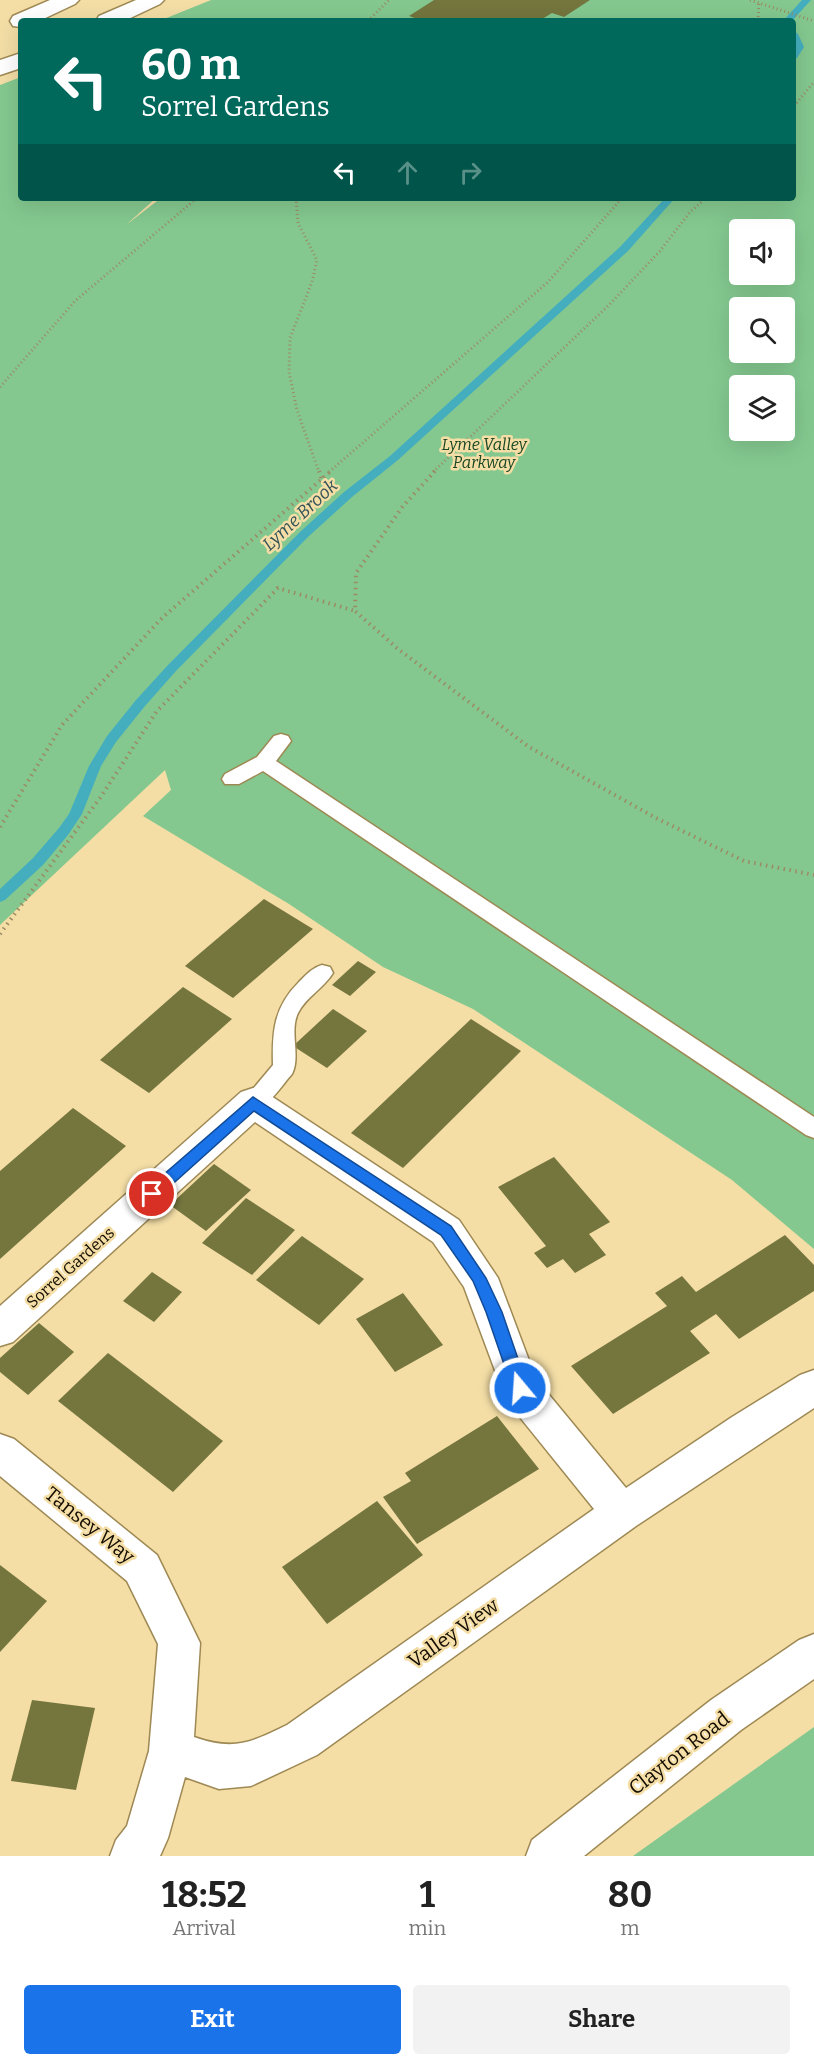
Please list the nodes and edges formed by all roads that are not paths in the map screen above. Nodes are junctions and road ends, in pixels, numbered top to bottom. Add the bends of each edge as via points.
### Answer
1 (68, 0) edge
2 (153, 0) edge
3 (28, 18) edge
4 (114, 18) edge
5 (18, 22) edge
6 (0, 30) edge
7 (18, 61) edge
8 (0, 68) edge
9 (281, 741) dead end
10 (264, 762) junction
11 (232, 779) dead end
12 (322, 973) dead end
13 (253, 1102) junction
14 (814, 1129) edge
15 (0, 1330) edge
16 (814, 1387) edge
17 (0, 1452) edge
18 (622, 1513) junction
19 (814, 1654) edge
20 (171, 1751) junction
21 (132, 1856) edge
22 (548, 1856) edge

1 - 3 main road
2 - 4 main road
5 - 6 main road
7 - 8 main road
9 - 10 lane
10 - 11 lane
10 - 14 lane
12 - 13 lane via 292,1002 282,1022 284,1068
13 - 15 main road, Sorrel Gardens
13 - 18 main road via 446,1231 479,1278 520,1388
16 - 18 main road, Valley View via 746,1428
17 - 20 main road, Tansey Way via 142,1568 179,1643
18 - 20 main road, Valley View via 302,1740 251,1765 219,1767
19 - 22 main road, Clayton Road via 726,1715
20 - 21 main road via 146,1838

